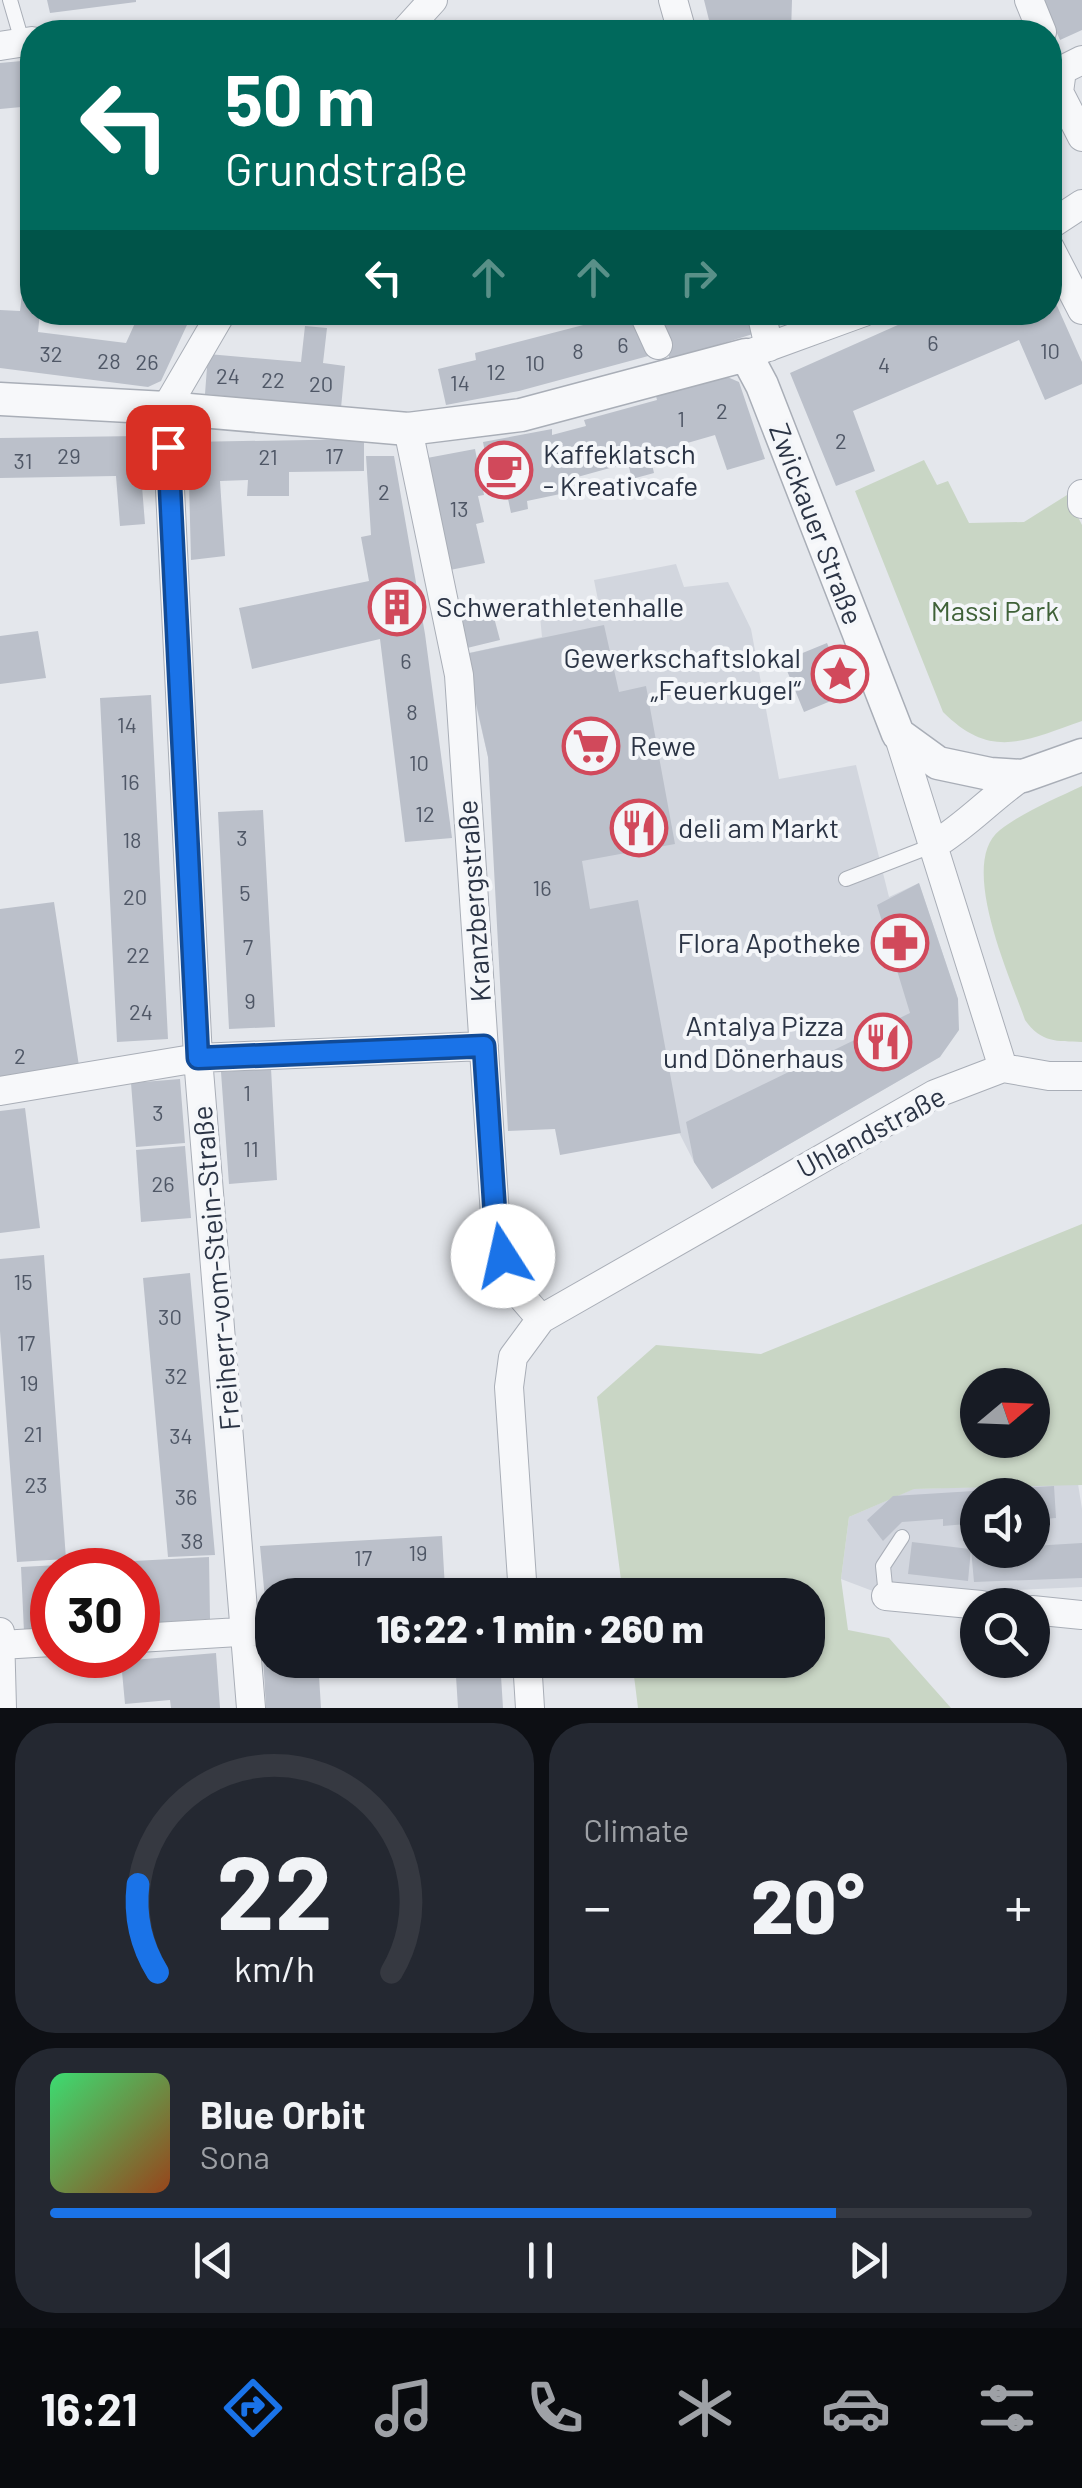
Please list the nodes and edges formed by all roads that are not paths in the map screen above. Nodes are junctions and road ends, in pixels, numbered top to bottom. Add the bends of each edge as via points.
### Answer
1 (10, 0) edge
2 (18, 42) edge
3 (1062, 77) edge
4 (1082, 137) edge
5 (1062, 271) edge
6 (1082, 310) edge
7 (214, 325) edge
8 (649, 325) edge
9 (760, 325) edge
10 (829, 325) edge
11 (658, 346) dead end
12 (758, 351) junction
13 (0, 399) edge
14 (166, 408) junction
15 (408, 429) junction
16 (1082, 494) edge
17 (1082, 504) edge
18 (898, 734) junction
19 (1082, 755) edge
20 (1024, 776) junction
21 (934, 846) junction
22 (846, 879) dead end
23 (484, 1046) junction
24 (198, 1058) junction
25 (1002, 1068) junction
26 (1082, 1076) edge
27 (0, 1091) edge
28 (541, 1319) junction
29 (902, 1537) dead end
30 (522, 1578) edge
31 (255, 1585) edge
32 (886, 1596) joint
33 (960, 1603) edge
34 (1050, 1612) edge
35 (1082, 1615) edge
36 (255, 1631) edge
37 (0, 1632) edge
38 (160, 1637) edge
39 (30, 1643) edge
40 (1, 1645) edge
41 (255, 1674) edge
42 (528, 1678) edge
43 (2, 1708) edge
44 (251, 1708) edge
45 (530, 1708) edge

1 - 2 lane
3 - 4 street
5 - 6 street
7 - 14 street
8 - 11 street
9 - 12 street
10 - 12 street
12 - 15 street via 521,416
12 - 18 street, Zwickauer Straße via 762,386
13 - 14 street
14 - 15 street
14 - 24 street, Freiherr-vom-Stein-Straße
15 - 23 street, Kranzbergstraße via 459,675
16 - 17 street
18 - 20 street via 938,763
18 - 21 street
19 - 20 street
20 - 21 street
21 - 22 lane
21 - 25 street
23 - 24 street
23 - 28 street, Kranzbergstraße via 496,1230 510,1282
24 - 27 street
24 - 31 street, Freiherr-vom-Stein-Straße
25 - 26 street
25 - 28 street, Uhlandstraße via 935,1094
28 - 30 street via 514,1356 508,1387
29 - 32 lane via 883,1566
32 - 33 street
34 - 35 street
36 - 38 street
37 - 40 street
39 - 40 street
40 - 43 street
41 - 44 street, Freiherr-vom-Stein-Straße
42 - 45 street

